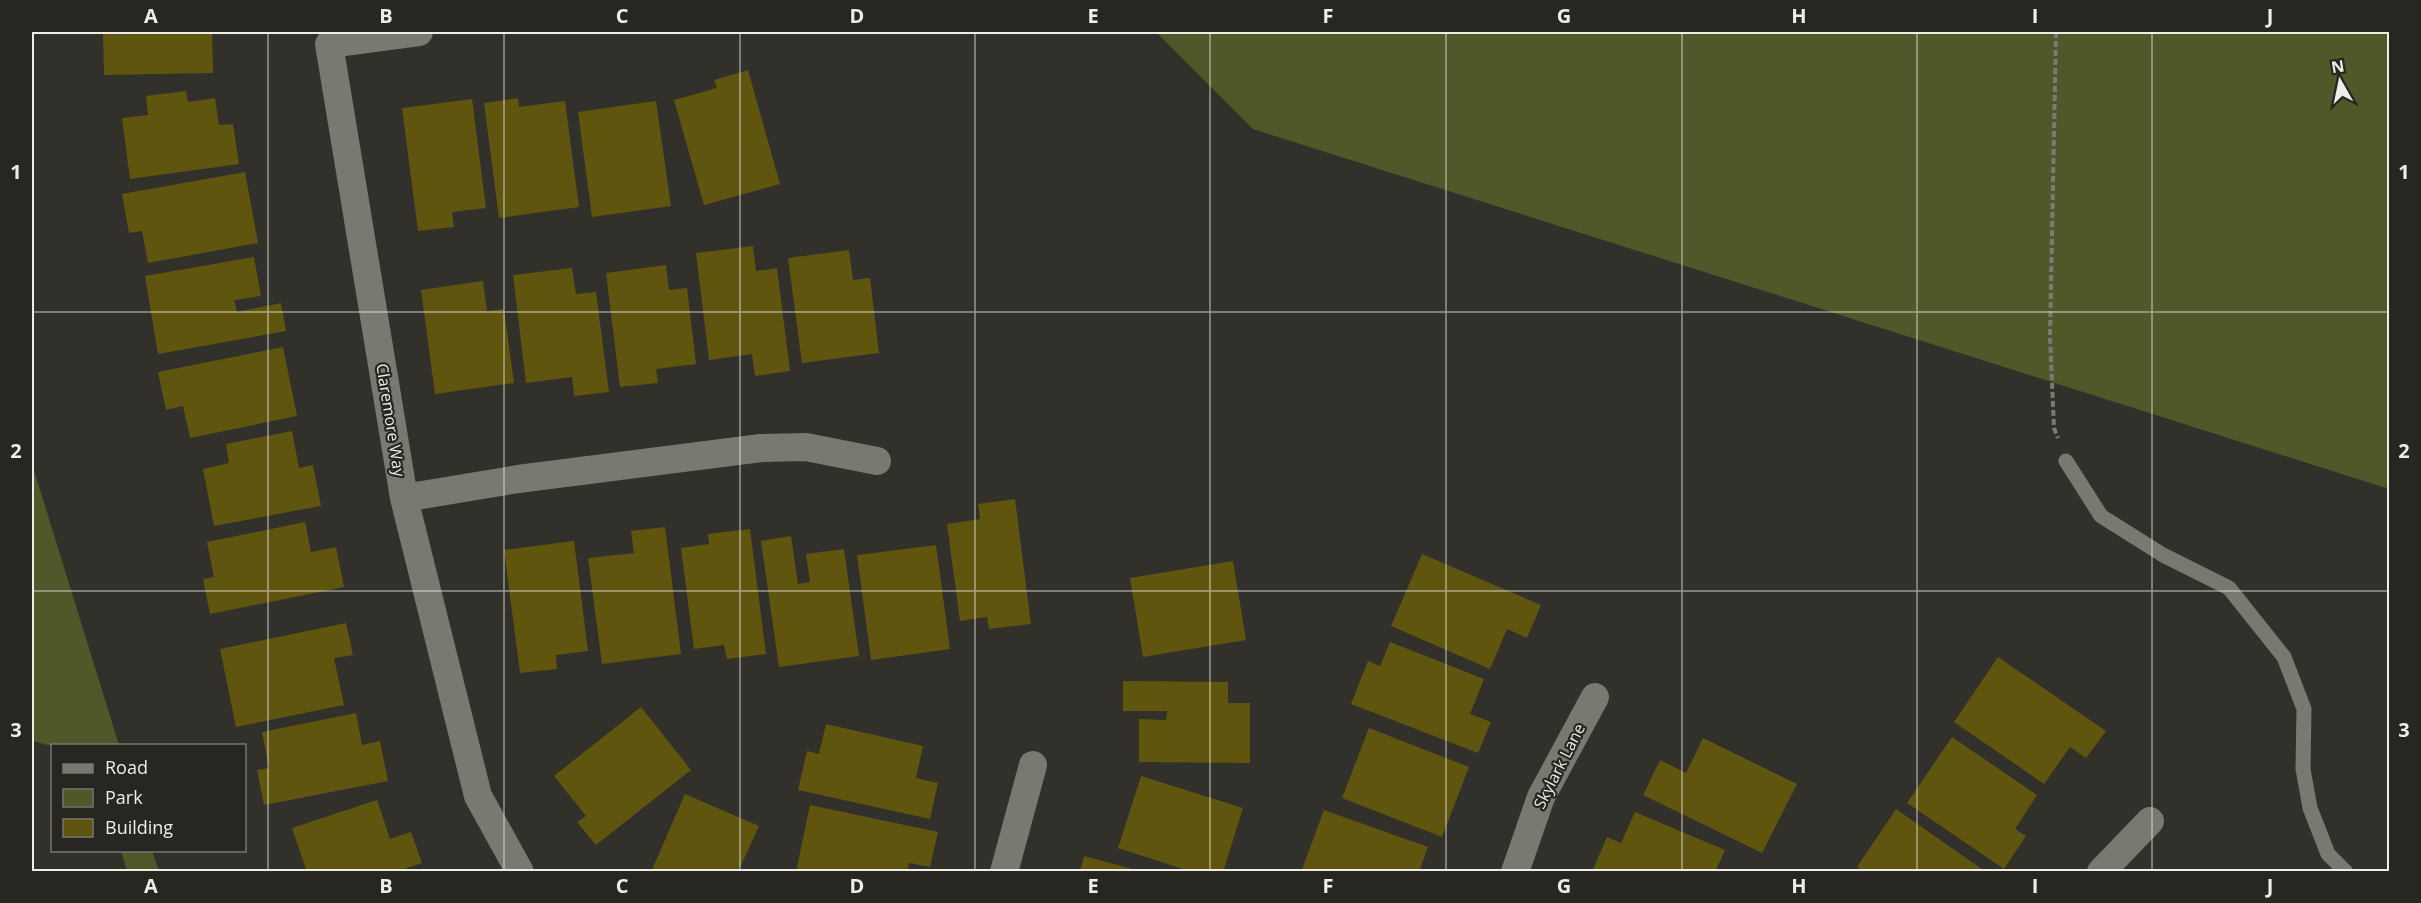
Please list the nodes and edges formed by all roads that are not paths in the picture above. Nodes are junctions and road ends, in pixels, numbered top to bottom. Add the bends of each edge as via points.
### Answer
1 (419, 32) edge
2 (877, 461) dead end
3 (2067, 461) road end
4 (404, 498) junction
5 (1595, 697) dead end
6 (1033, 765) dead end
7 (2150, 821) dead end
8 (520, 872) edge
9 (1004, 872) edge
10 (1515, 872) edge
11 (2101, 872) edge
12 (2346, 872) edge

1 - 4 street, Claremore Way via 329,44
2 - 4 street via 806,447 761,448 518,479
3 - 12 lane via 2101,516 2163,555 2229,588 2284,657 2304,709 2303,769 2310,808 2328,854
4 - 8 street, Claremore Way via 478,796
5 - 10 street, Skylark Lane via 1541,797
6 - 9 street
7 - 11 street

